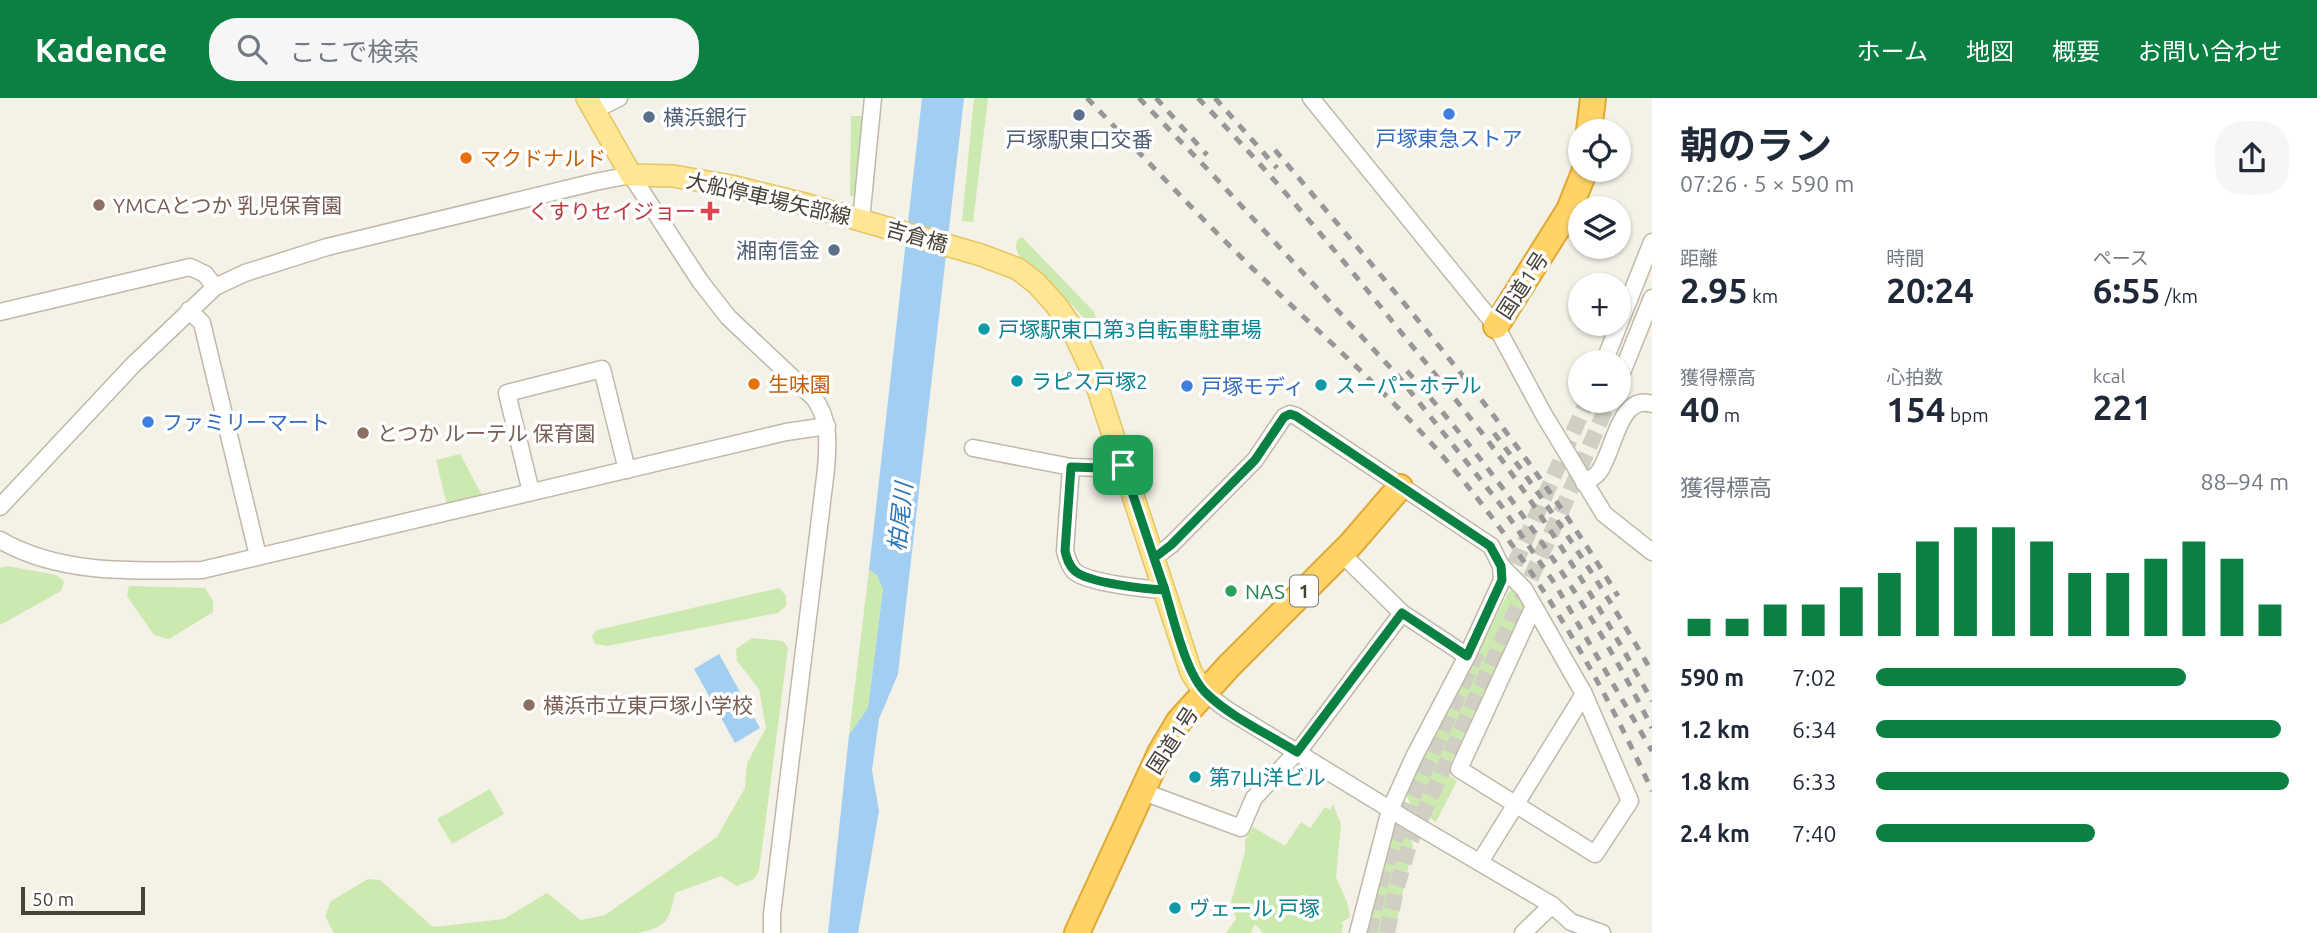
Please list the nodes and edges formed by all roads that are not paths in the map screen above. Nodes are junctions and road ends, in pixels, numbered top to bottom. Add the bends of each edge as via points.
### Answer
1 (619, 98) edge
2 (873, 98) edge
3 (1311, 98) edge
4 (1592, 98) edge
5 (590, 104) edge
6 (1590, 119) edge
7 (631, 175) junction
8 (1581, 182) edge
9 (865, 221) junction
10 (1652, 242) edge
11 (215, 287) junction
12 (1652, 298) edge
13 (189, 310) junction
14 (0, 312) edge
15 (1496, 326) junction
16 (1609, 350) edge
17 (1631, 350) edge
18 (1652, 404) edge
19 (827, 426) junction
20 (973, 448) dead end
21 (1123, 465) junction
22 (1071, 467) junction
23 (627, 470) junction
24 (1584, 483) junction
25 (1400, 486) junction
26 (531, 492) junction
27 (0, 507) edge
28 (0, 540) edge
29 (1652, 552) edge
30 (1342, 554) junction
31 (258, 556) junction
32 (1154, 558) junction
33 (1501, 566) junction
34 (1165, 590) junction
35 (1534, 606) junction
36 (1402, 613) junction
37 (1467, 656) junction
38 (1205, 692) junction
39 (1584, 694) junction
40 (1297, 752) junction
41 (1141, 791) junction
42 (1516, 806) junction
43 (1390, 810) junction
44 (1480, 862) junction
45 (1552, 905) junction
46 (1598, 932) edge
47 (772, 933) edge
48 (1077, 933) edge
49 (1359, 933) edge
50 (1523, 933) edge

1 - 5 street
2 - 9 street
3 - 15 street
4 - 6 highway
5 - 7 main road
7 - 9 main road, 大船停車場矢部線 via 673,176 731,186
7 - 11 street via 327,247
7 - 19 street via 721,308 814,398
8 - 15 highway, 国道1号 via 1569,210
9 - 21 main road, 吉倉橋 via 964,250 1018,270 1036,284 1070,325 1092,371
10 - 16 street
11 - 13 street
11 - 14 street via 205,274 190,267
12 - 17 street
13 - 27 street
13 - 31 street via 202,323
15 - 24 street
18 - 24 street via 1641,402 1628,408 1598,473
19 - 23 street
19 - 47 street
20 - 22 street
21 - 22 street
21 - 32 main road
22 - 34 street via 1068,562 1084,577
23 - 26 street
23 - 26 street via 602,369 507,393
24 - 29 street via 1604,514
25 - 30 highway, 国道1号 / 1
25 - 32 street via 1290,414 1255,460
25 - 33 street via 1490,546
26 - 31 street
28 - 31 street via 51,561 87,567 202,570
30 - 36 street
30 - 38 highway, 国道1号 / 1
32 - 34 main road
33 - 35 street
33 - 37 street via 1502,580
34 - 38 main road via 1191,672
35 - 39 street
35 - 42 street via 1459,769
36 - 37 street
36 - 40 street
37 - 43 street
38 - 40 street
38 - 41 highway, 国道1号 / 1 via 1179,721
39 - 42 street
39 - 42 street via 1630,801 1595,854
40 - 41 street via 1254,798 1241,828
40 - 43 street
41 - 48 highway, 国道1号 / 1
42 - 44 street
43 - 44 street
43 - 49 street
44 - 45 street
45 - 46 street via 1571,922
45 - 50 street

